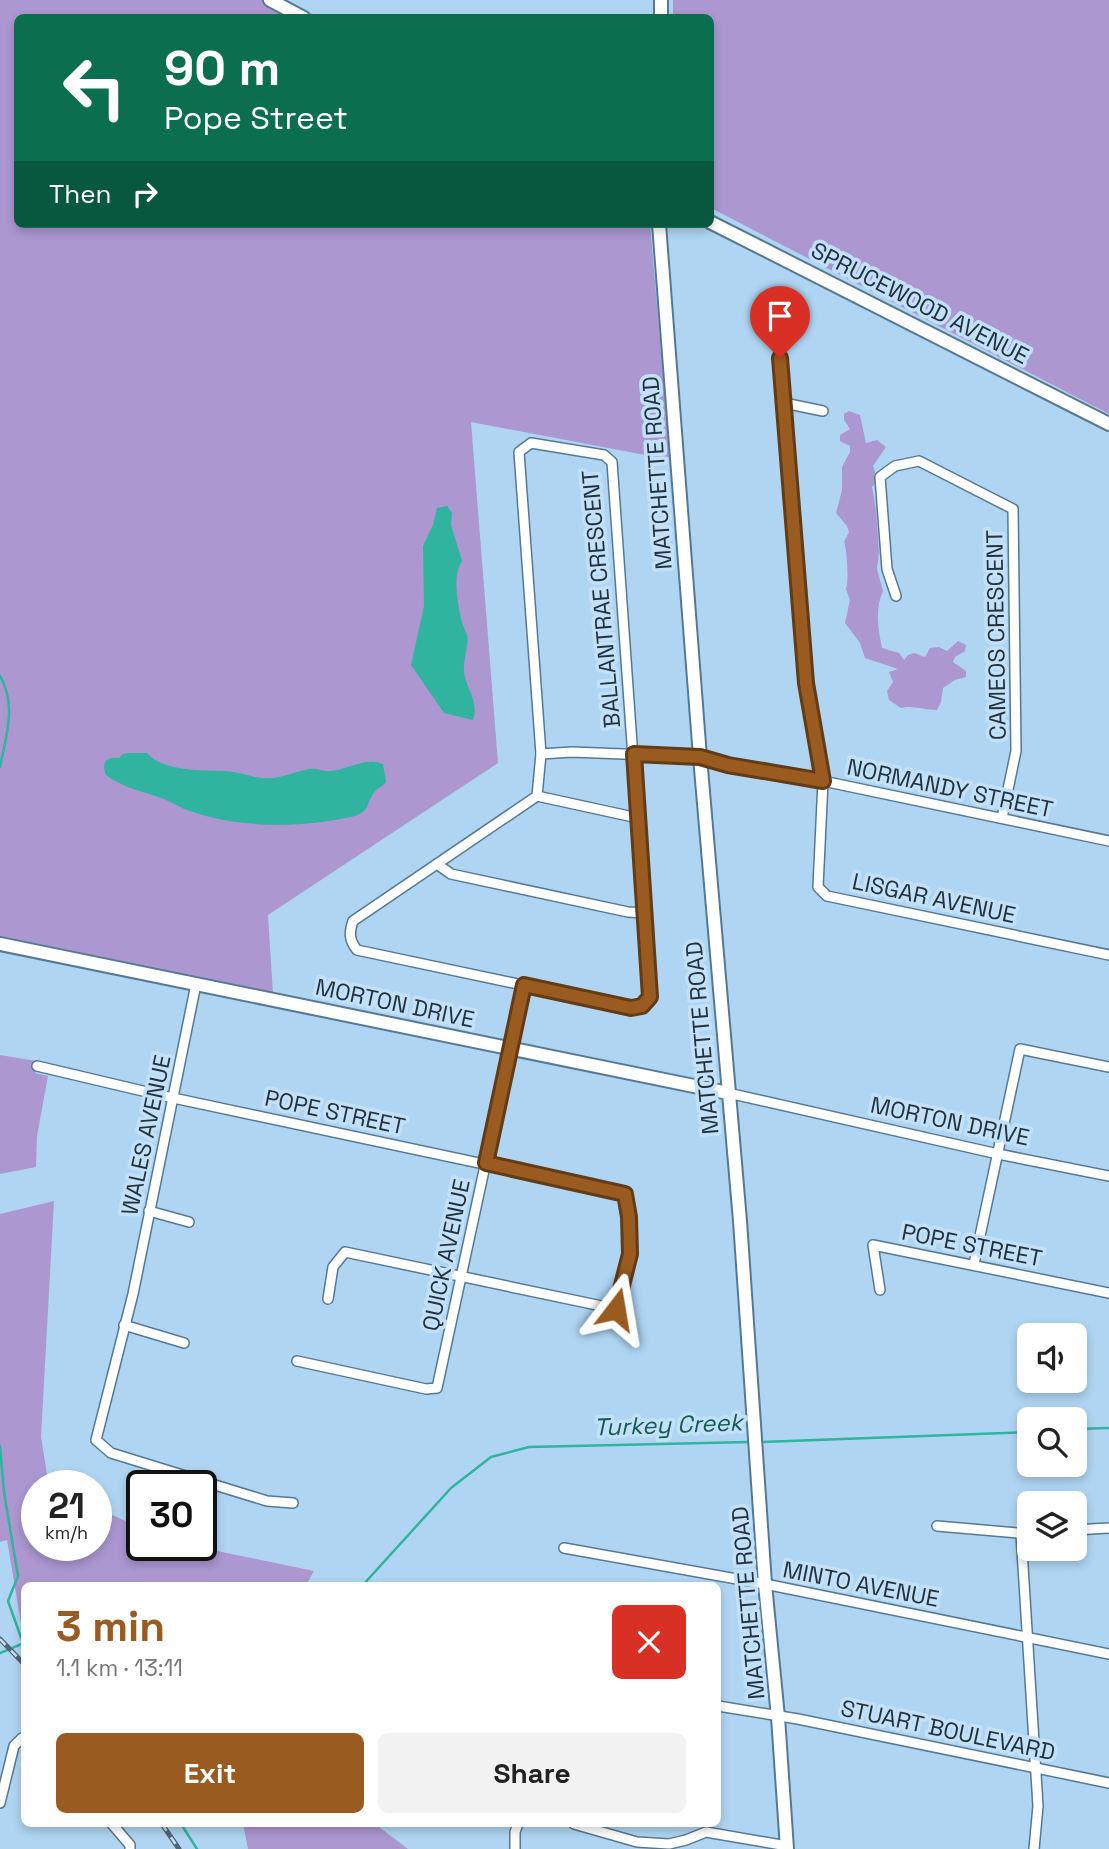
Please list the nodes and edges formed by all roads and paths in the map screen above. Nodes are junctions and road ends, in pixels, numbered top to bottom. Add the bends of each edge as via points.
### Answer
1 (270, 0) edge
2 (296, 14) edge
3 (714, 224) edge
4 (659, 228) edge
5 (778, 335) dead end
6 (784, 403) junction
7 (823, 411) dead end
8 (1109, 424) edge
9 (896, 596) dead end
10 (541, 754) junction
11 (634, 754) junction
12 (700, 757) junction
13 (823, 781) junction
14 (537, 796) junction
15 (638, 818) junction
16 (1002, 818) junction
17 (1109, 841) edge
18 (437, 864) junction
19 (645, 913) junction
20 (0, 944) edge
21 (1109, 954) edge
22 (196, 984) junction
23 (524, 985) junction
24 (509, 1048) junction
25 (37, 1066) dead end
26 (1109, 1067) edge
27 (728, 1093) junction
28 (173, 1098) junction
29 (998, 1154) junction
30 (486, 1163) junction
31 (1109, 1176) edge
32 (149, 1211) junction
33 (189, 1222) dead end
34 (974, 1264) junction
35 (463, 1276) junction
36 (880, 1290) dead end
37 (1109, 1293) edge
38 (328, 1299) dead end
39 (124, 1325) junction
40 (184, 1343) dead end
41 (297, 1361) dead end
42 (293, 1503) dead end
43 (937, 1526) dead end
44 (1109, 1528) edge
45 (1087, 1529) edge
46 (1017, 1533) edge
47 (564, 1548) dead end
48 (1026, 1561) edge
49 (765, 1584) junction
50 (1027, 1637) junction
51 (1109, 1654) edge
52 (721, 1707) edge
53 (778, 1717) junction
54 (21, 1741) edge
55 (1035, 1767) junction
56 (1109, 1783) edge
57 (0, 1803) edge
58 (115, 1827) edge
59 (516, 1827) edge
60 (584, 1827) edge
61 (686, 1845) edge
62 (787, 1848) edge
63 (130, 1849) edge
64 (516, 1849) edge
65 (1034, 1849) edge

1 - 2 street
3 - 8 street, SPRUCEWOOD AVENUE
4 - 12 street, MATCHETTE ROAD
5 - 6 street, LISGAR AVENUE
6 - 7 street
6 - 13 street, LISGAR AVENUE via 806,683
9 - 16 street, CAMEOS CRESCENT via 887,569 880,477 895,466 919,461 1013,509 1016,751
10 - 11 street, NORMANDY STREET
10 - 11 street, BALLANTRAE CRESCENT via 519,453 531,443 604,455 612,462
10 - 14 street
11 - 12 street, NORMANDY STREET
11 - 15 street
12 - 13 street, NORMANDY STREET
12 - 27 street, MATCHETTE ROAD
13 - 16 street, NORMANDY STREET
13 - 21 street, LISGAR AVENUE via 818,887 827,896
14 - 15 street
14 - 18 street
15 - 19 street
16 - 17 street, NORMANDY STREET
18 - 19 street via 451,874
18 - 23 street via 353,921 351,943 357,950
19 - 23 street via 650,997 642,1006 631,1008
20 - 22 street, MORTON DRIVE
22 - 24 street, MORTON DRIVE
22 - 28 street, WALES AVENUE
23 - 24 street, QUICK AVENUE
24 - 27 street, MORTON DRIVE
24 - 30 street, QUICK AVENUE
25 - 28 street, POPE STREET
26 - 29 street via 1020,1049
27 - 29 street, MORTON DRIVE
27 - 49 street, MATCHETTE ROAD
28 - 30 street, POPE STREET
28 - 32 street, WALES AVENUE
29 - 31 street, MORTON DRIVE
29 - 34 street
30 - 35 street, QUICK AVENUE
30 - 35 street, POPE STREET via 625,1194 630,1254 616,1309
32 - 33 street
32 - 39 street, WALES AVENUE
34 - 36 street, POPE STREET via 873,1245
34 - 37 street, POPE STREET
35 - 38 street via 345,1252 333,1267
35 - 41 street, QUICK AVENUE via 438,1388
39 - 40 street
39 - 42 street, WALES AVENUE via 96,1440 111,1453 267,1501
43 - 46 street
44 - 45 street
47 - 49 street, MINTO AVENUE
48 - 50 street
49 - 50 street, MINTO AVENUE
49 - 53 street, MATCHETTE ROAD
50 - 51 street, MINTO AVENUE
50 - 55 street
52 - 53 street, STUART BOULEVARD
53 - 55 street, STUART BOULEVARD
53 - 62 street, MATCHETTE ROAD
54 - 57 street via 14,1746
55 - 56 street, STUART BOULEVARD
55 - 65 street
58 - 63 street
59 - 64 street
60 - 61 street via 637,1842
61 - 62 street via 706,1832

